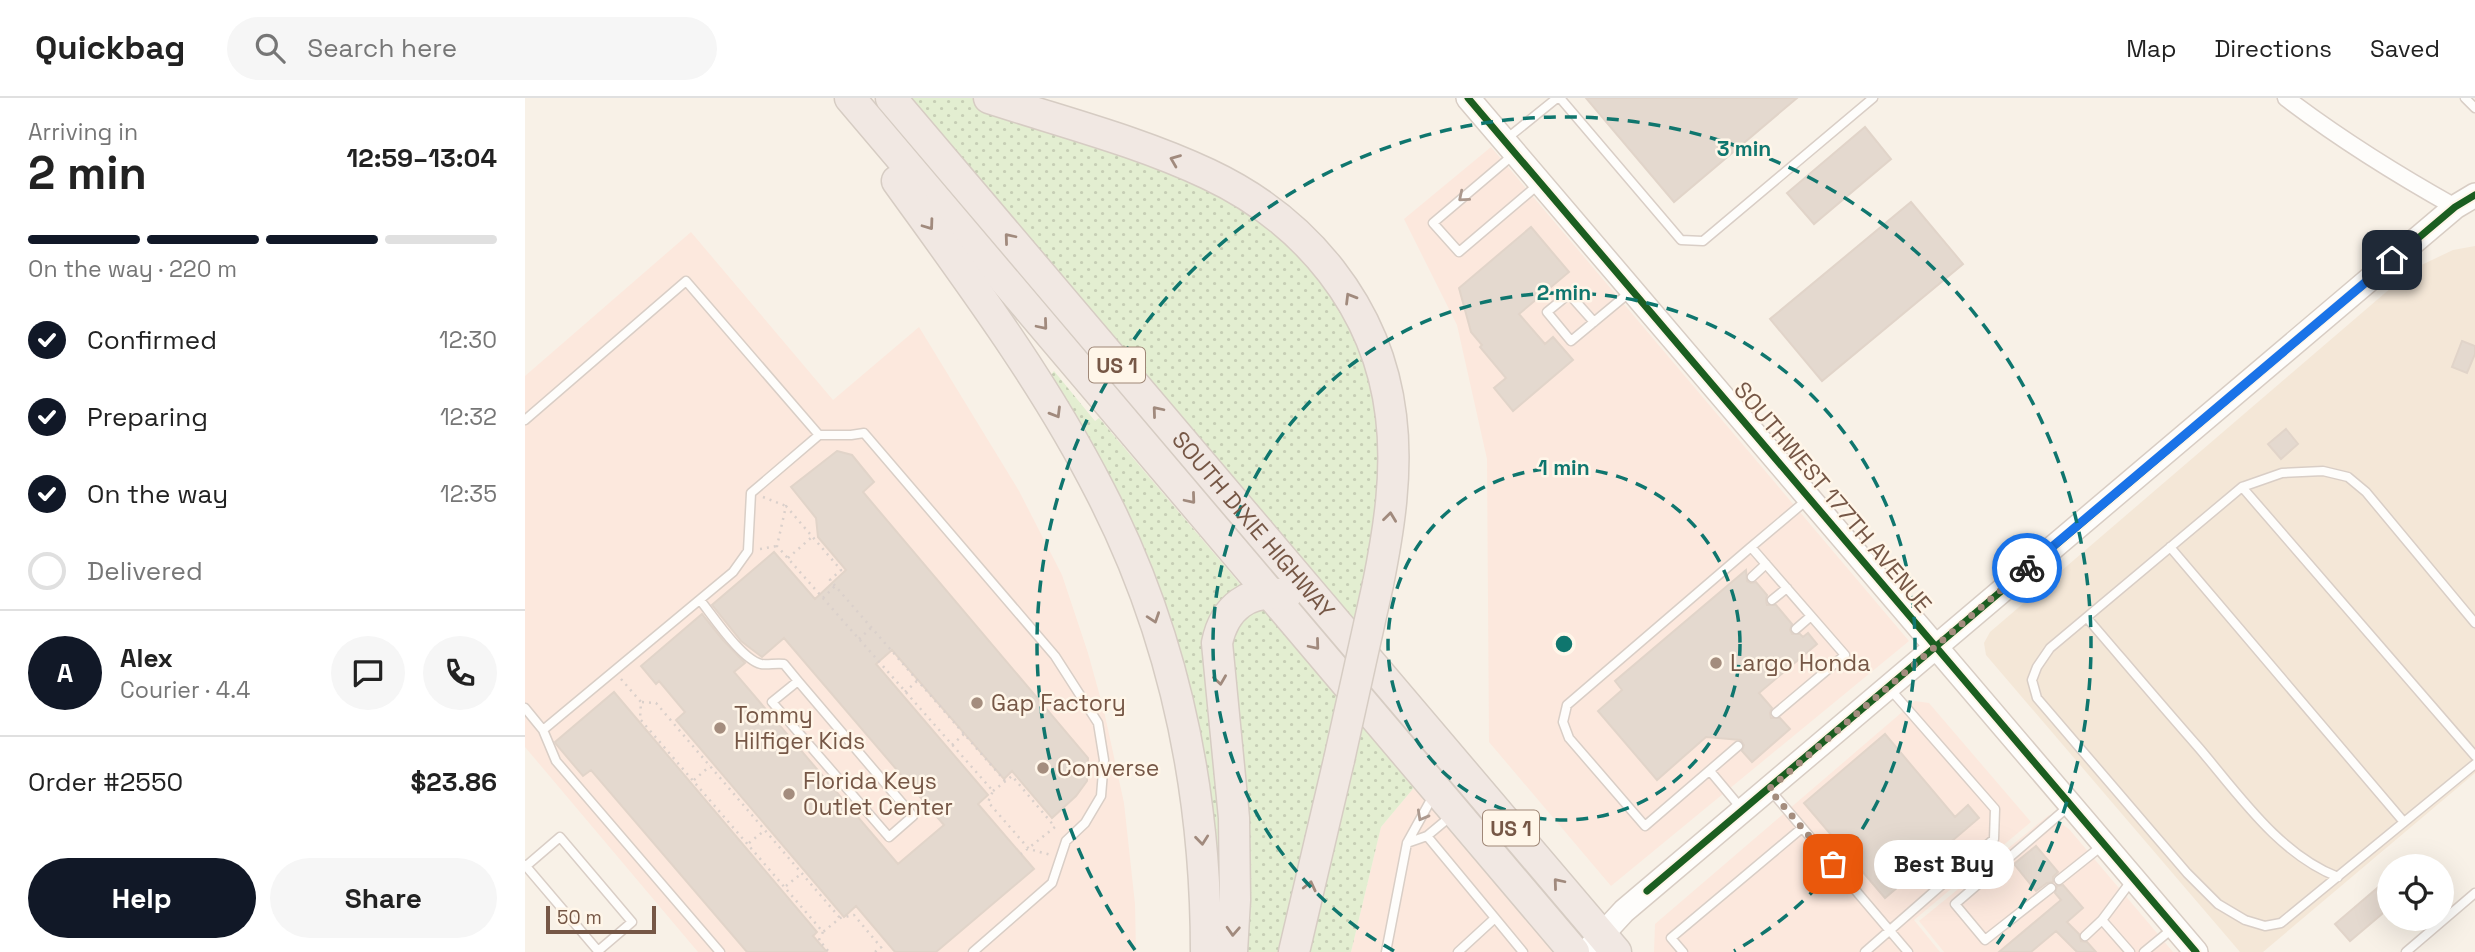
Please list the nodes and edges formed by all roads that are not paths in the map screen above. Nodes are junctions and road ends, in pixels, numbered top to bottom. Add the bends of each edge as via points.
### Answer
1 (850, 98) edge
2 (891, 98) edge
3 (989, 98) edge
4 (1468, 98) edge
5 (1559, 98) edge
6 (1873, 98) edge
7 (2286, 98) edge
8 (2465, 98) edge
9 (2475, 108) edge
10 (872, 124) junction
11 (1510, 147) junction
12 (1541, 183) junction
13 (2475, 183) edge
14 (2475, 195) edge
15 (2465, 211) edge
16 (1632, 290) junction
17 (1594, 322) junction
18 (525, 420) edge
19 (819, 435) junction
20 (2242, 487) junction
21 (1809, 498) junction
22 (1751, 547) junction
23 (2170, 547) junction
24 (1766, 564) junction
25 (1752, 577) dead end
26 (1787, 588) junction
27 (1271, 593) junction
28 (700, 600) junction
29 (1772, 600) dead end
30 (1811, 616) junction
31 (2087, 618) junction
32 (2475, 624) edge
33 (1796, 629) dead end
34 (1343, 631) junction
35 (1935, 647) junction
36 (798, 681) junction
37 (1888, 687) junction
38 (525, 708) edge
39 (1776, 713) dead end
40 (543, 730) junction
41 (1738, 746) dead end
42 (2475, 756) edge
43 (2475, 764) edge
44 (1710, 771) junction
45 (1436, 789) junction
46 (1769, 789) junction
47 (2070, 805) junction
48 (1743, 810) junction
49 (1456, 813) junction
50 (2403, 821) junction
51 (1802, 828) junction
52 (1427, 836) junction
53 (1407, 843) junction
54 (2104, 844) junction
55 (525, 866) edge
56 (2338, 877) junction
57 (2133, 879) junction
58 (2059, 880) dead end
59 (2051, 888) dead end
60 (2475, 893) edge
61 (1495, 918) junction
62 (2102, 920) junction
63 (2175, 927) junction
64 (1889, 931) junction
65 (2085, 936) dead end
66 (1601, 947) edge
67 (598, 951) edge
68 (720, 952) edge
69 (973, 952) edge
70 (1206, 952) edge
71 (1232, 952) edge
72 (1294, 952) edge
73 (1386, 952) edge
74 (1458, 952) edge
75 (1523, 952) edge
76 (1574, 952) edge
77 (1683, 952) edge
78 (1865, 952) edge
79 (1907, 952) edge
80 (2130, 952) edge
81 (2144, 952) edge
82 (2196, 952) edge
83 (2406, 952) edge

1 - 10 highway, US 1
34 -> 2 highway, SOUTH DIXIE HIGHWAY / US 1
72 -> 3 highway, bridge via 1378,584 1392,496 1392,418 1373,344 1357,308 1329,267 1280,218 1249,196 1209,174 1125,141
4 - 11 street, SOUTHWEST 177TH AVENUE
5 - 6 lane via 1681,240 1703,241
5 - 11 lane
7 - 15 street via 2384,167
8 - 9 lane
10 -> 27 highway, SOUTH DIXIE HIGHWAY / US 1
10 -> 70 highway via 880,157 1062,422 1135,567 1163,644 1189,750 1203,857
11 - 12 street, SOUTHWEST 177TH AVENUE
11 -> 12 lane via 1433,223 1459,252
12 - 16 street, SOUTHWEST 177TH AVENUE
13 - 15 street
14 - 15 street
15 - 35 street
16 - 17 lane
16 - 21 street, SOUTHWEST 177TH AVENUE
17 - 17 lane via 1571,341 1547,312 1569,294
18 - 19 lane via 686,281
19 - 28 lane via 751,493 748,551 733,572
19 - 69 lane via 864,433 1055,656 1098,723 1104,760 1101,796 1066,841 1052,883
20 - 23 lane
20 - 32 lane via 2282,473 2323,471 2348,477 2366,492
20 - 42 lane
21 - 22 lane
21 - 35 street, SOUTHWEST 177TH AVENUE
22 - 24 lane
22 - 44 lane via 1567,705 1563,722 1569,738 1645,826
23 - 31 lane
23 - 50 lane
24 - 25 lane
24 - 26 lane
26 - 29 lane
26 - 30 lane
27 - 34 highway via 1302,601
27 -> 45 highway, SOUTH DIXIE HIGHWAY / US 1
27 -> 71 highway via 1233,609 1222,624 1217,643 1234,818
28 - 36 lane via 751,659 784,664
28 - 40 lane
30 - 33 lane
30 - 39 lane via 1845,655
31 - 56 lane via 2252,811 2290,849 2315,868
31 - 56 lane via 2050,648 2037,667 2032,680 2037,698 2187,873 2218,904 2265,926 2281,923
66 -> 34 highway, SOUTH DIXIE HIGHWAY / US 1
35 - 37 street
35 - 47 street, SOUTHWEST 177TH AVENUE
36 - 36 lane via 913,816 888,838 772,702
37 - 46 street
37 - 64 lane via 1995,809 1994,839
38 - 40 lane
40 - 68 lane via 556,761
41 - 44 lane
43 - 50 lane
44 - 48 lane
45 - 49 highway, SOUTH DIXIE HIGHWAY / US 1
45 -> 53 lane
46 - 48 street
46 - 51 lane
47 - 54 street, SOUTHWEST 177TH AVENUE
47 - 59 lane via 1955,904 1985,940
48 - 66 street via 1624,911
49 - 52 lane
49 - 76 highway, SOUTH DIXIE HIGHWAY / US 1
50 - 56 lane
51 - 64 lane
51 - 77 lane via 1671,938
52 - 53 lane
52 - 61 lane
53 - 73 lane
54 - 57 street, SOUTHWEST 177TH AVENUE
54 - 58 lane
55 - 67 lane
55 - 67 lane via 560,837 632,922
57 - 62 lane
57 - 63 street, SOUTHWEST 177TH AVENUE
60 - 83 lane
61 - 74 lane
61 - 75 lane
62 - 65 lane
62 - 80 lane
63 - 81 lane
63 - 82 street, SOUTHWEST 177TH AVENUE
64 - 78 lane
64 - 79 lane

